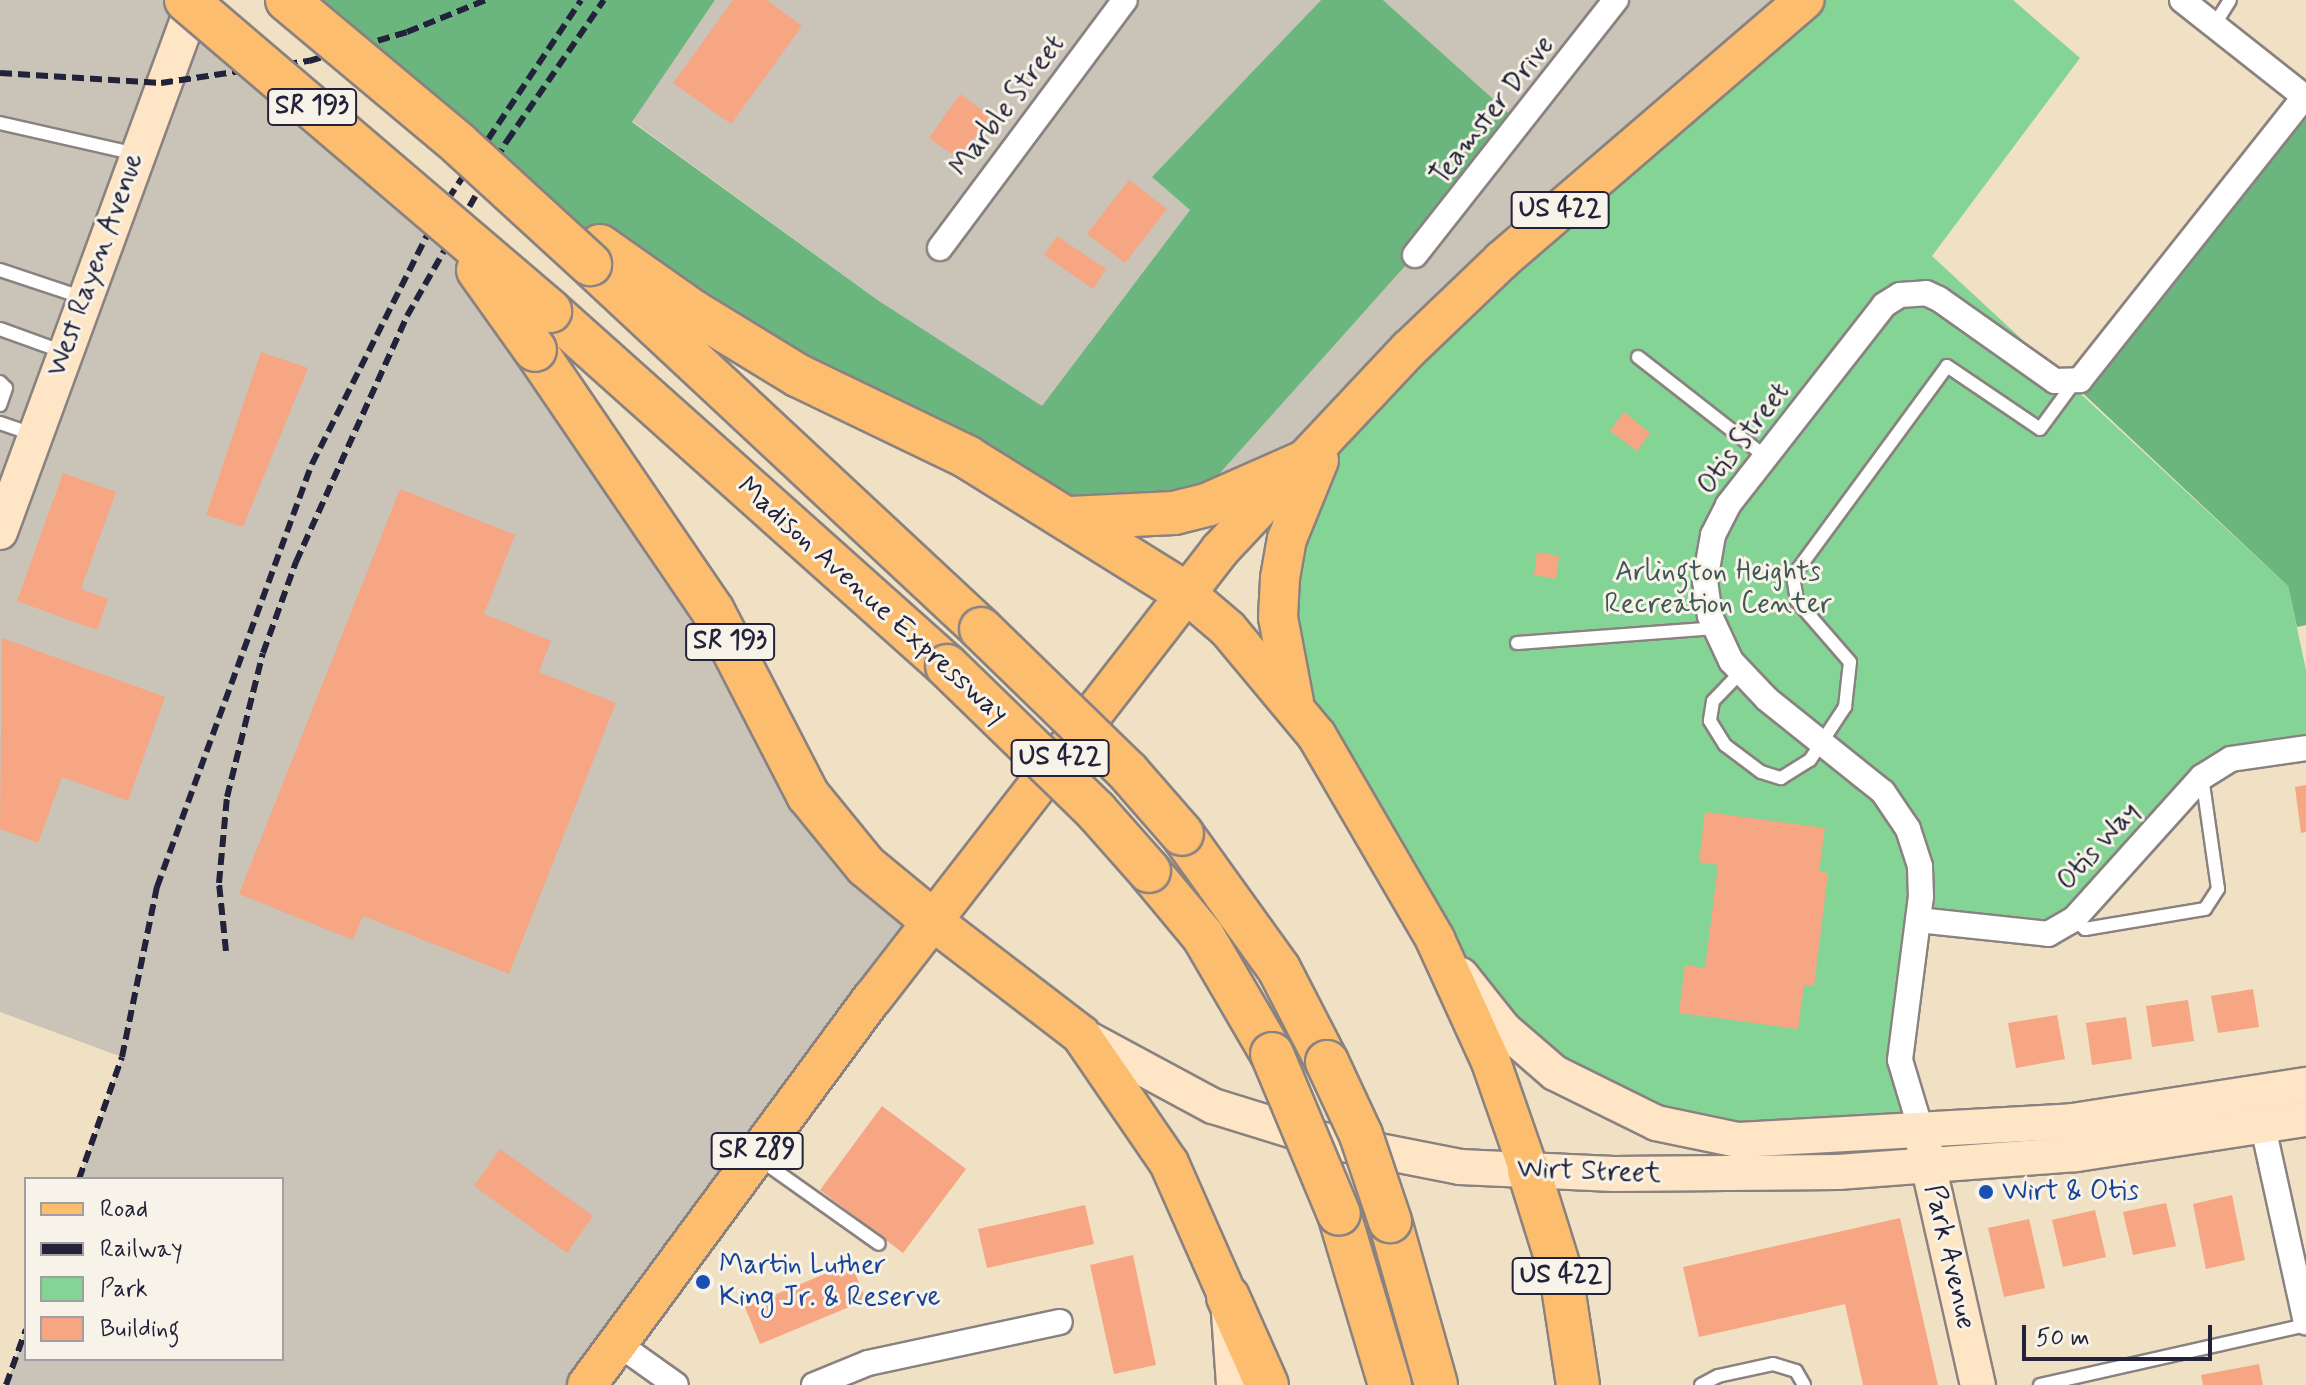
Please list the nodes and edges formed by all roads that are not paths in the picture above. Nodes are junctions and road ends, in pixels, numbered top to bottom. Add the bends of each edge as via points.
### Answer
1 (186, 0) edge
2 (195, 0) edge
3 (287, 0) edge
4 (1125, 0) edge
5 (1616, 0) edge
6 (1804, 0) edge
7 (2182, 0) edge
8 (2230, 0) edge
9 (2215, 24) junction
10 (2305, 97) edge
11 (0, 123) edge
12 (137, 154) junction
13 (438, 214) junction
14 (940, 248) dead end
15 (595, 255) junction
16 (1415, 255) dead end
17 (0, 270) edge
18 (84, 298) junction
19 (0, 329) edge
20 (64, 352) junction
21 (1638, 357) dead end
22 (0, 382) edge
23 (2073, 384) junction
24 (0, 405) edge
25 (0, 423) edge
26 (35, 435) junction
27 (1317, 449) junction
28 (1766, 457) junction
29 (1070, 518) junction
30 (0, 532) edge
31 (1187, 594) junction
32 (1715, 628) junction
33 (1517, 643) dead end
34 (1740, 673) junction
35 (1295, 705) junction
36 (1824, 744) junction
37 (2306, 748) edge
38 (2202, 777) junction
39 (2074, 919) junction
40 (1918, 920) junction
41 (934, 922) junction
42 (1435, 939) junction
43 (1081, 1035) junction
44 (2306, 1085) edge
45 (2306, 1119) edge
46 (2263, 1127) junction
47 (1921, 1130) junction
48 (754, 1155) junction
49 (1927, 1166) junction
50 (1529, 1171) junction
51 (879, 1244) dead end
52 (1228, 1297) junction
53 (1060, 1322) dead end
54 (2306, 1324) edge
55 (617, 1343) junction
56 (587, 1385) edge
57 (676, 1385) edge
58 (814, 1385) edge
59 (1234, 1385) edge
60 (1267, 1385) edge
61 (1390, 1385) edge
62 (1436, 1385) edge
63 (1578, 1385) edge
64 (1701, 1385) edge
65 (1804, 1385) edge
66 (1978, 1385) edge
67 (2040, 1385) edge

1 - 13 highway, Madison Avenue Expressway / SR 193, bridge
2 - 12 main road, West Rayen Avenue
3 - 15 highway, Madison Avenue Expressway / SR 193, bridge
4 - 14 street, Marble Street
5 - 16 street, Teamster Drive
6 - 27 main road, US 422 via 1502,260 1409,349
7 - 9 street
8 - 9 lane
9 - 10 street
10 - 23 street
11 - 12 lane
12 - 18 main road, West Rayen Avenue
13 - 41 highway, SR 193, bridge via 713,611 808,795 866,866
13 - 61 highway, Madison Avenue Expressway, bridge via 947,666 1096,811 1203,936 1272,1054 1339,1214
15 - 29 highway via 799,376 967,457
15 - 62 highway, Madison Avenue Expressway, bridge via 1128,772 1182,834 1279,969 1361,1135
17 - 18 lane
18 - 20 main road, West Rayen Avenue
19 - 20 lane
20 - 26 main road, West Rayen Avenue
21 - 28 lane
22 - 24 lane via 6,388
23 - 28 street, Otis Street via 2055,381 1939,299 1926,293 1900,295 1884,305
23 - 36 lane via 2040,429 1947,366 1793,576 1797,601 1850,662 1845,707
25 - 26 lane
26 - 30 main road, West Rayen Avenue
27 - 29 highway via 1187,510 1137,519
27 - 31 main road, US 422 via 1220,550
27 - 35 main road, US 422 via 1280,578 1278,617
28 - 32 street, Otis Street via 1728,505 1713,535 1705,581
29 - 31 highway
31 - 35 main road, Wirt Street via 1228,629
31 - 41 main road, US 422
32 - 33 lane
32 - 34 street, Otis Street
34 - 36 street, Otis Street
34 - 36 lane via 1713,701 1710,721 1725,745 1761,772 1781,778
35 - 42 main road, Wirt Street / US 422
36 - 40 street, Otis Street via 1883,792 1908,829 1920,866
37 - 38 street, Otis Way via 2231,759
38 - 39 street, Otis Way
38 - 39 lane via 2218,889 2205,909 2085,929
39 - 40 street, Otis Way via 2048,934
40 - 47 street, Otis Street via 1900,1060
41 - 43 main road, Wirt Street
41 - 48 main road, SR 289
42 - 47 main road, Wirt Street via 1504,1029 1555,1073 1656,1123 1738,1140
42 - 50 main road, US 422 via 1491,1062
43 - 50 main road, Wirt Street via 1194,1099 1323,1140 1434,1163
43 - 52 main road via 1169,1163
44 - 47 main road, Wirt Street via 2073,1121
45 - 46 main road, Wirt Street
46 - 49 main road, Wirt Street via 2076,1154
46 - 54 street
47 - 49 main road, Park Avenue
48 - 51 lane
48 - 55 main road, SR 289
49 - 50 main road, Wirt Street via 1770,1175
49 - 66 main road, Park Avenue
50 - 63 highway, US 422 via 1561,1274
52 - 59 main road
52 - 60 highway
53 - 58 street via 868,1363
54 - 67 lane
55 - 56 main road, SR 289
55 - 57 street
64 - 65 lane via 1773,1364 1796,1371

